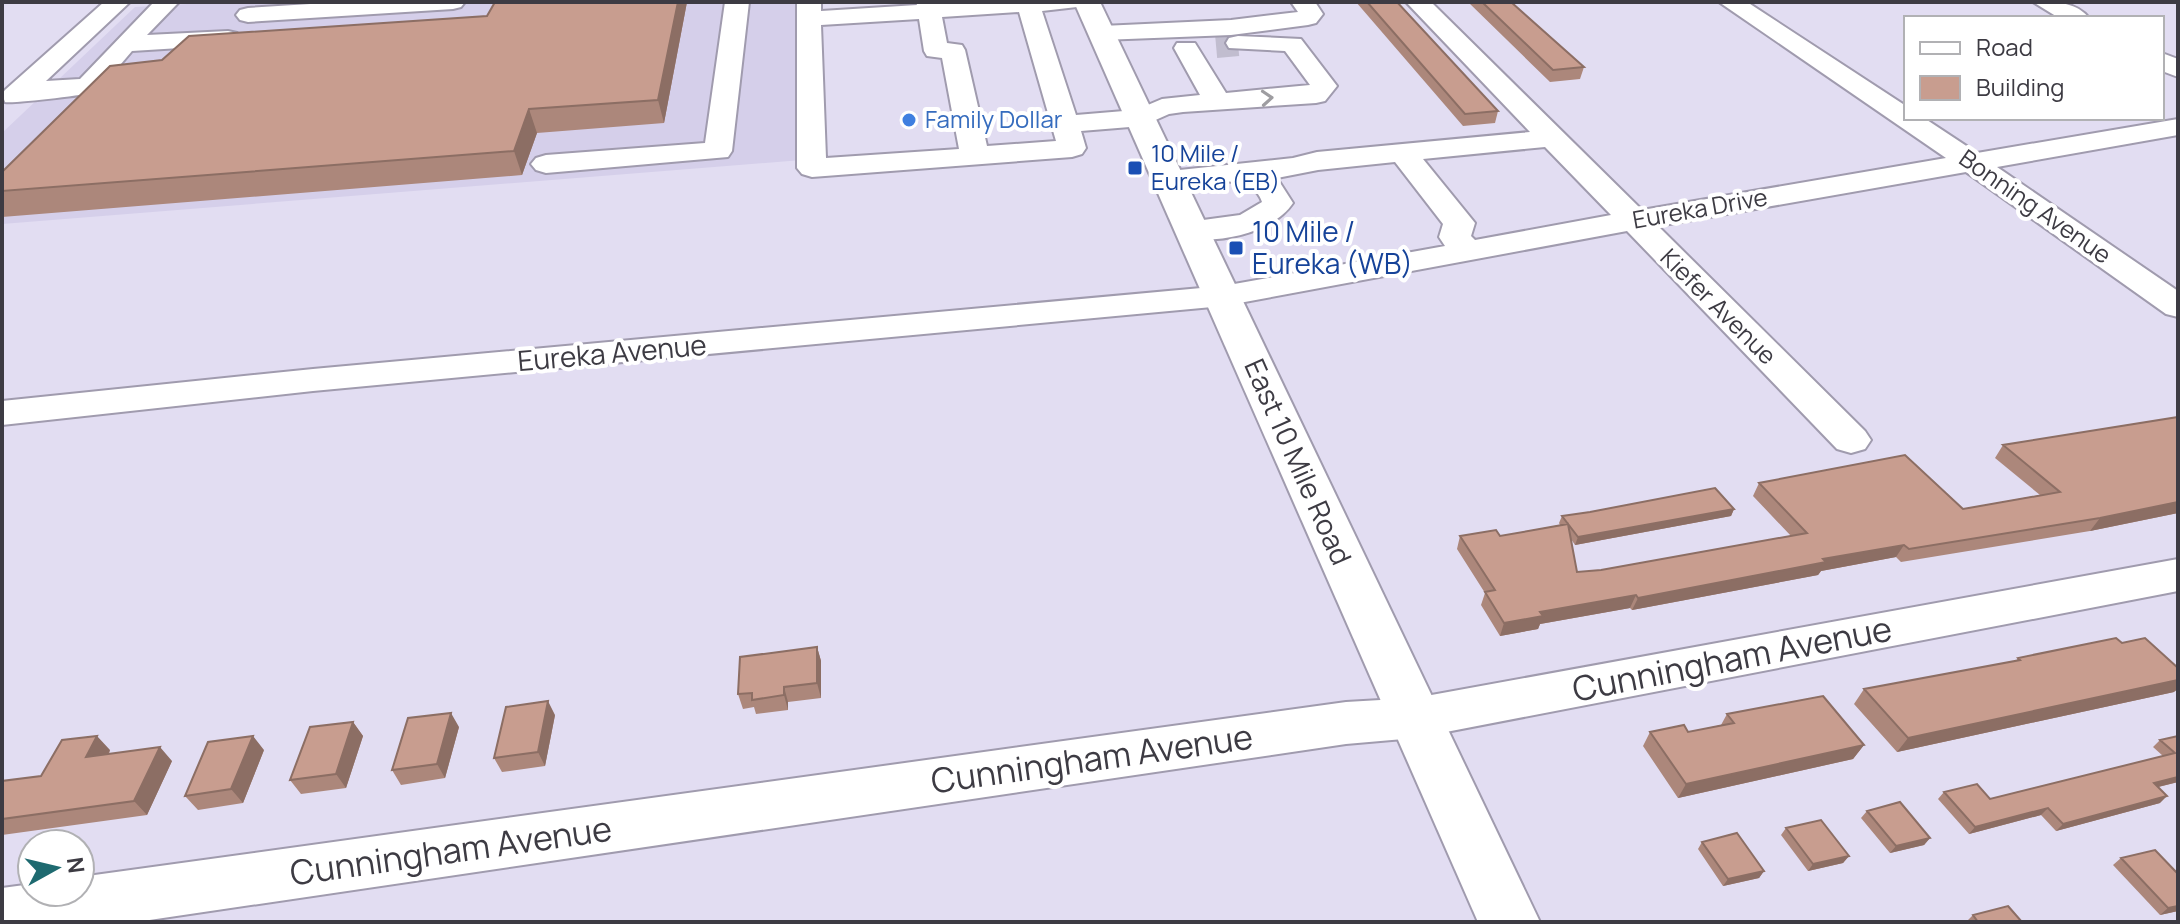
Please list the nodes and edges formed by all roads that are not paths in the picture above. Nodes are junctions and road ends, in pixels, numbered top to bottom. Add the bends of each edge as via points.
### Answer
1 (118, 2) edge
2 (167, 2) edge
3 (453, 2) edge
4 (737, 2) edge
5 (843, 2) edge
6 (882, 2) edge
7 (1069, 2) edge
8 (1303, 2) edge
9 (1418, 2) edge
10 (1731, 2) edge
11 (2045, 2) edge
12 (1029, 6) junction
13 (929, 7) edge
14 (253, 8) edge
15 (809, 9) edge
16 (312, 11) junction
17 (2073, 16) edge
18 (1100, 29) edge
19 (292, 38) edge
20 (228, 39) junction
21 (125, 44) junction
22 (1186, 48) junction
23 (185, 61) edge
24 (122, 78) edge
25 (91, 83) junction
26 (1212, 92) junction
27 (11, 99) edge
28 (1904, 117) edge
29 (1142, 118) junction
30 (56, 119) edge
31 (1908, 120) edge
32 (1064, 124) junction
33 (2178, 127) edge
34 (1551, 138) junction
35 (1402, 152) junction
36 (984, 156) junction
37 (1971, 162) junction
38 (546, 164) dead end
39 (812, 168) junction
40 (1239, 172) junction
41 (1170, 180) junction
42 (999, 184) dead end
43 (813, 199) dead end
44 (1632, 221) junction
45 (1192, 230) junction
46 (1466, 250) junction
47 (1223, 296) junction
48 (2178, 307) edge
49 (2, 413) edge
50 (1851, 440) dead end
51 (2178, 575) edge
52 (1415, 718) junction
53 (25, 916) edge
54 (1509, 922) edge

1 - 27 street
2 - 21 street
3 - 16 street
4 - 38 street via 718,151
5 - 6 street
5 - 15 street
7 - 12 street
8 - 18 street via 1311,14 1308,18 1279,23 1218,30
9 - 34 street, Kiefer Avenue
10 - 28 street, Bonning Avenue
11 - 17 street
12 - 13 street
12 - 32 street
13 - 15 street
13 - 36 street via 936,51 953,50
14 - 16 street
14 - 20 street
15 - 39 street
16 - 19 street
18 - 22 street
18 - 29 main road, East 10 Mile Road
20 - 21 street
20 - 23 street
21 - 25 street
22 - 26 street
22 - 26 street via 1265,41 1292,44 1315,84
24 - 25 street
25 - 27 street
25 - 30 street
26 - 29 street
29 - 32 street
29 - 41 main road, East 10 Mile Road
31 - 37 street, Bonning Avenue
32 - 36 street via 1072,148
33 - 37 street, Eureka Drive
34 - 35 street
34 - 44 street, Kiefer Avenue
35 - 40 street
35 - 46 street via 1459,223 1455,237
36 - 39 street
36 - 42 street
37 - 44 street, Eureka Drive
37 - 48 street, Bonning Avenue
39 - 43 street
40 - 41 street
40 - 45 street via 1269,184 1278,203 1269,216
41 - 45 main road, East 10 Mile Road
44 - 46 street, Eureka Drive
44 - 50 street, Kiefer Avenue
45 - 47 main road, East 10 Mile Road
46 - 47 street, Eureka Drive
47 - 49 street, Eureka Avenue
47 - 52 main road, East 10 Mile Road
51 - 52 street, Cunningham Avenue
52 - 53 street, Cunningham Avenue via 1330,725
52 - 54 main road, East 10 Mile Road

